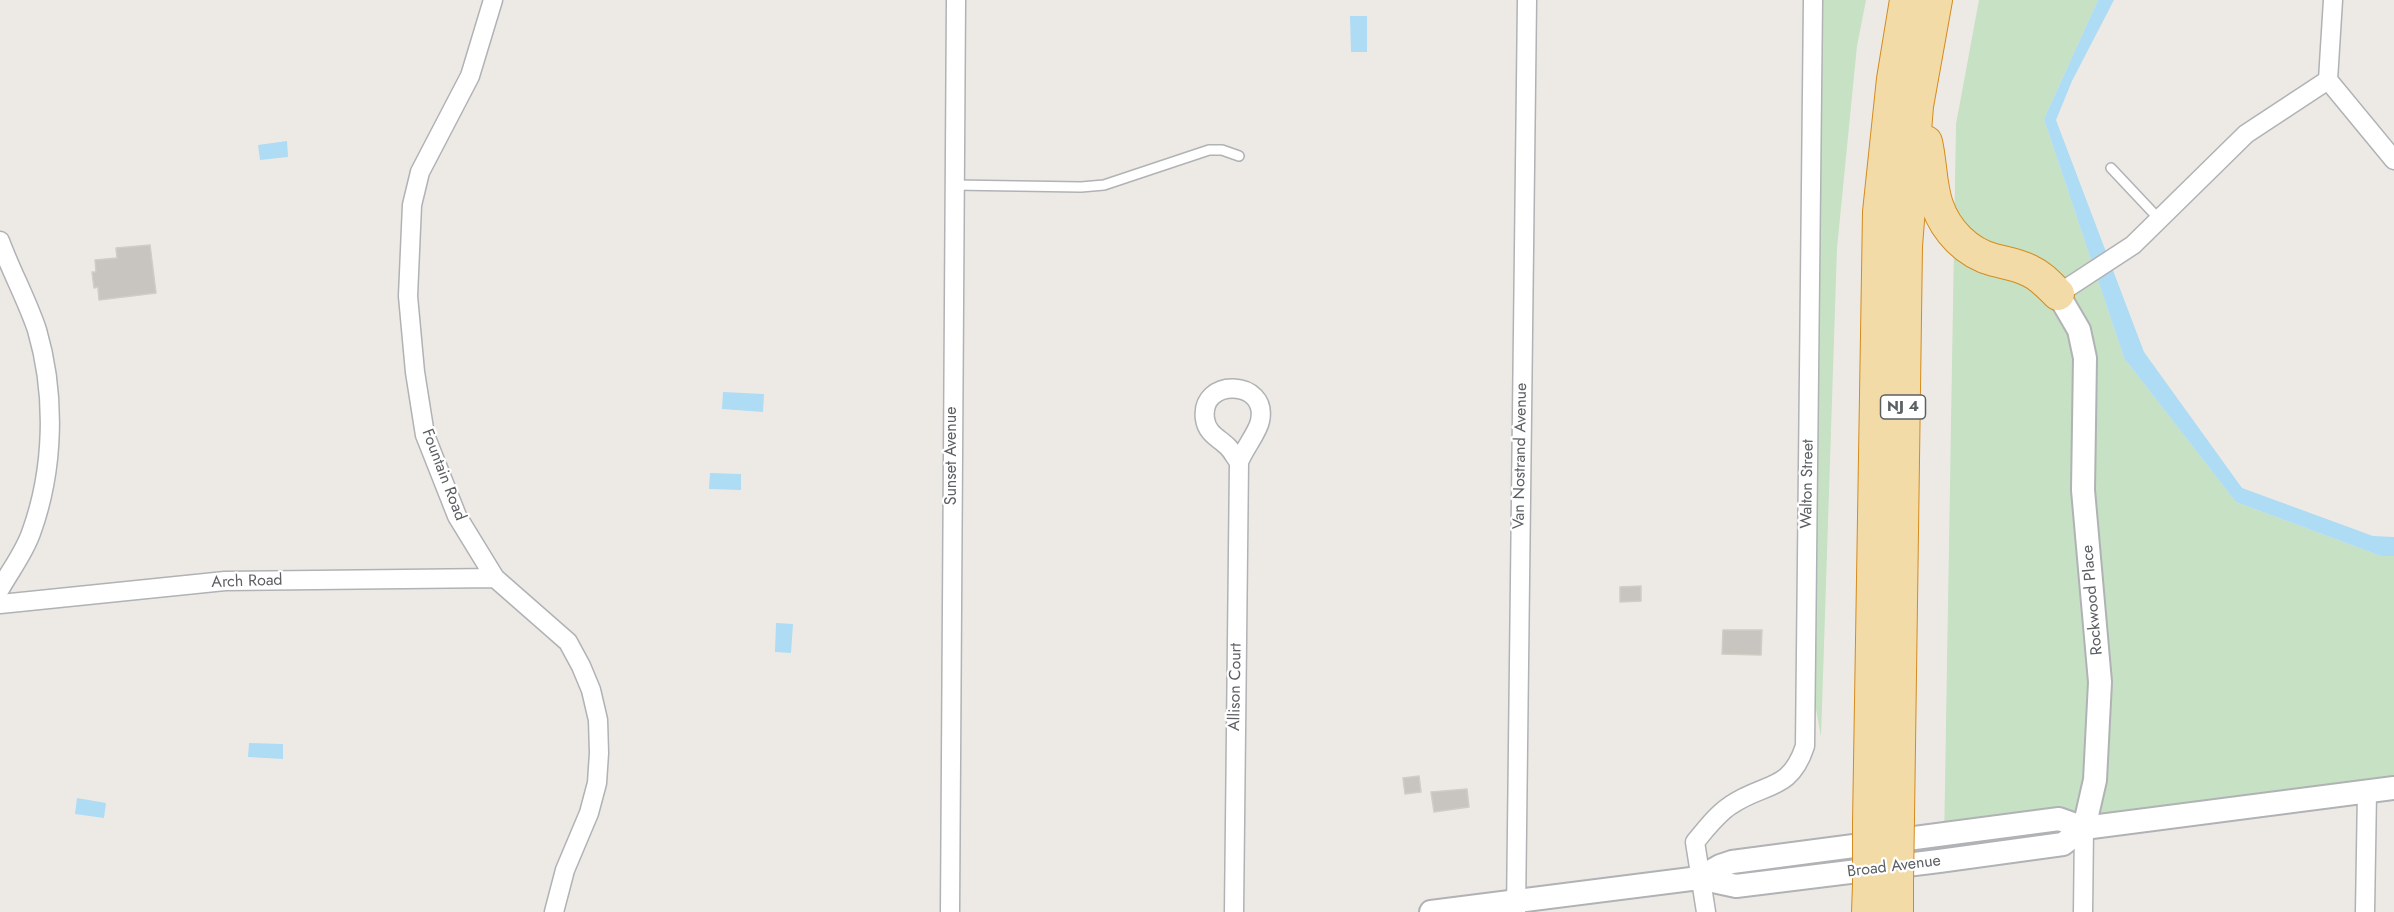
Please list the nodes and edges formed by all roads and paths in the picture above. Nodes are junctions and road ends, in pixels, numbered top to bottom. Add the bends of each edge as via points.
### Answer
1 (493, 0) edge
2 (956, 0) edge
3 (1527, 0) edge
4 (1813, 0) edge
5 (1906, 0) edge
6 (1936, 0) edge
7 (2333, 0) edge
8 (2328, 80) junction
9 (1917, 106) junction
10 (1239, 156) dead end
11 (2394, 160) edge
12 (2111, 168) dead end
13 (954, 185) junction
14 (2159, 219) junction
15 (0, 241) edge
16 (2067, 288) junction
17 (1239, 462) dead end
18 (495, 578) junction
19 (0, 589) edge
20 (0, 604) edge
21 (2394, 788) edge
22 (2367, 792) junction
23 (1883, 820) junction
24 (2084, 828) junction
25 (1700, 878) junction
26 (1883, 898) edge
27 (1516, 907) edge
28 (554, 912) edge
29 (950, 912) edge
30 (1234, 912) edge
31 (1431, 912) edge
32 (1706, 912) edge
33 (2083, 912) edge
34 (2365, 912) edge

1 - 18 street, Fountain Road via 470,76 420,172 412,205 408,296 425,435 457,516
2 - 13 street, Sunset Avenue
3 - 27 street, Van Nostrand Avenue
4 - 25 street, Walton Street via 1805,746 1788,777 1730,805 1695,842
5 - 23 highway, NJ 4 via 1884,146 1878,246
6 - 9 highway, NJ 4
7 - 8 street
8 - 11 street
8 - 14 street via 2246,134
9 - 16 highway via 1934,194 1952,232 1970,249 1992,260 2029,270 2046,282
9 - 23 highway, NJ 4 via 1909,190
10 - 13 lane via 1209,150 1104,185
12 - 14 lane
13 - 29 street, Sunset Avenue
14 - 16 street via 2133,245
15 - 19 street via 37,331 50,412 49,451 31,535
16 - 24 street, Rockwood Place via 2085,358 2083,490 2100,682 2095,780
17 - 30 street, Allison Court
18 - 20 street, Arch Road via 225,581
18 - 28 street, Fountain Road via 568,642 587,682 598,720 597,783
21 - 22 street, Broad Avenue
22 - 24 street, Broad Avenue
22 - 34 street
23 - 26 highway, NJ 4, bridge
24 - 25 street, Broad Avenue via 2062,844 1939,861 1736,886
24 - 33 street, Rockwood Place
25 - 27 street, Broad Avenue
25 - 32 street, Walton Street
27 - 31 street, Broad Avenue

